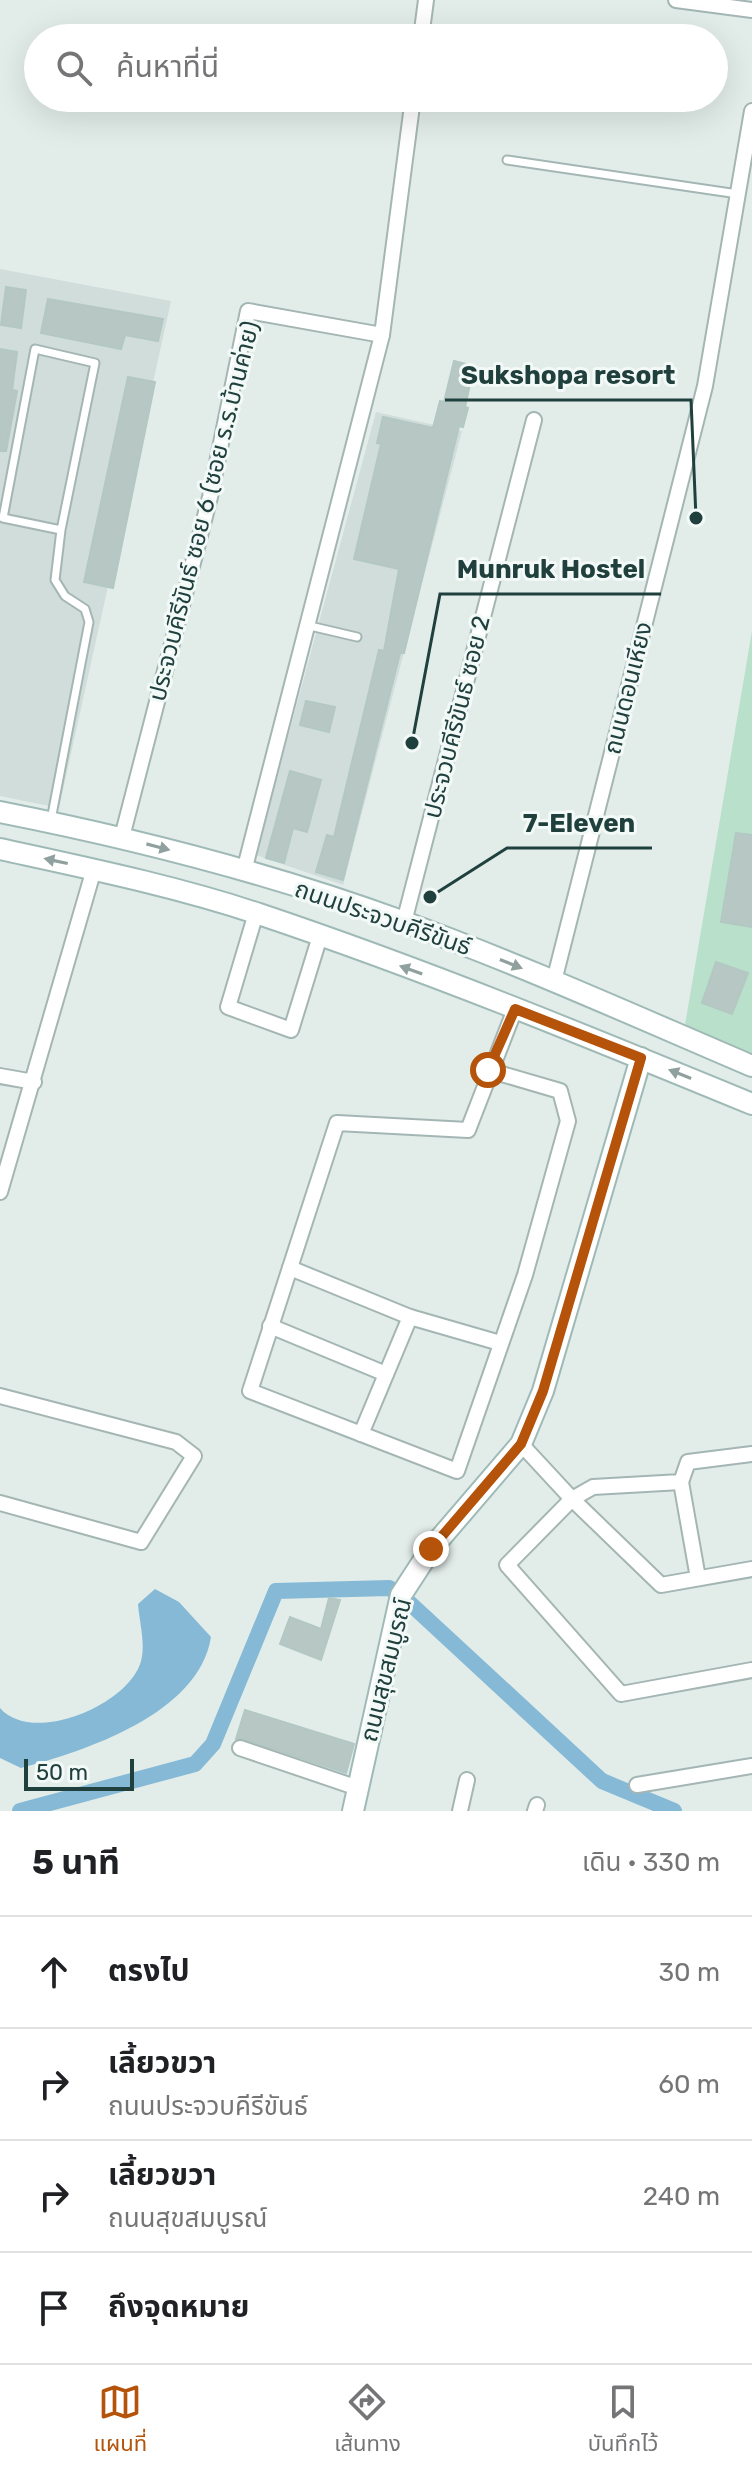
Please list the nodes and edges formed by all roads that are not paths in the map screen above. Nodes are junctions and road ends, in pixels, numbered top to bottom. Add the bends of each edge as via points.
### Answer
1 (426, 0) edge
2 (676, 0) edge
3 (752, 10) edge
4 (423, 24) edge
5 (752, 111) edge
6 (411, 112) edge
7 (507, 160) dead end
8 (738, 194) junction
9 (382, 335) junction
10 (534, 420) dead end
11 (61, 530) junction
12 (310, 626) junction
13 (357, 637) dead end
14 (0, 812) edge
15 (51, 822) junction
16 (122, 837) junction
17 (0, 849) edge
18 (94, 869) junction
19 (244, 871) junction
20 (256, 913) junction
21 (404, 922) junction
22 (320, 936) junction
23 (554, 981) junction
24 (515, 1009) junction
25 (641, 1058) junction
26 (752, 1066) edge
27 (488, 1070) junction
28 (0, 1076) edge
29 (34, 1082) junction
30 (752, 1104) edge
31 (0, 1192) edge
32 (290, 1268) junction
33 (410, 1317) junction
34 (270, 1326) junction
35 (500, 1343) junction
36 (386, 1374) junction
37 (0, 1396) edge
38 (361, 1434) junction
39 (521, 1444) junction
40 (752, 1454) edge
41 (681, 1482) junction
42 (572, 1499) junction
43 (0, 1503) edge
44 (752, 1569) edge
45 (698, 1578) junction
46 (752, 1670) edge
47 (240, 1748) dead end
48 (752, 1766) edge
49 (467, 1780) dead end
50 (637, 1785) dead end
51 (358, 1788) junction
52 (353, 1811) edge
53 (460, 1811) edge

1 - 4 street
2 - 3 street
5 - 8 street, ถนนดอนเหียง
6 - 9 street
7 - 8 lane
8 - 23 street, ถนนดอนเหียง via 705,386
9 - 12 street
9 - 16 street, ประจวบคีรีขันธ์ ซอย 6 (ซอย ร.ร.บ้านค่าย) via 248,311 210,497
10 - 21 street, ประจวบคีรีขันธ์ ซอย 2
11 - 11 lane via 95,363 35,349 3,518
11 - 15 lane via 55,580 65,596 85,609 89,622
12 - 13 lane
12 - 19 street
14 - 15 main road, ถนนประจวบคีรีขันธ์
15 - 16 main road, ถนนประจวบคีรีขันธ์
16 -> 19 main road, ถนนประจวบคีรีขันธ์
18 -> 17 main road, ถนนประจวบคีรีขันธ์
18 - 20 main road, ถนนประจวบคีรีขันธ์
18 - 29 street
19 - 21 main road, ถนนประจวบคีรีขันธ์
20 - 22 main road, ถนนประจวบคีรีขันธ์
20 - 22 street via 228,1007 291,1030
21 -> 23 main road, ถนนประจวบคีรีขันธ์
24 -> 22 main road, ถนนประจวบคีรีขันธ์
23 - 26 main road, ถนนประจวบคีรีขันธ์
24 - 25 main road, ถนนประจวบคีรีขันธ์
24 - 27 street
30 -> 25 main road, ถนนประจวบคีรีขันธ์
25 - 39 main road, ถนนสุขสมบูรณ์ via 543,1391
27 - 32 street via 468,1130 337,1123
27 - 35 street via 560,1091 568,1121
28 - 29 street
29 - 31 street
32 - 33 street
32 - 34 street
33 - 35 street
33 - 36 street
34 - 36 street
34 - 38 street via 250,1391
35 - 38 street via 457,1471
36 - 38 street
37 - 43 street via 176,1442 194,1456 141,1542
39 - 42 street
39 - 51 main road, ถนนสุขสมบูรณ์ via 431,1549 401,1595
40 - 41 street via 688,1462
41 - 42 street via 593,1487
41 - 45 street
42 - 45 street via 661,1585
42 - 46 street via 507,1565 621,1694
44 - 45 street
47 - 51 street
48 - 50 street
49 - 53 street
51 - 52 main road, ถนนสุขสมบูรณ์

